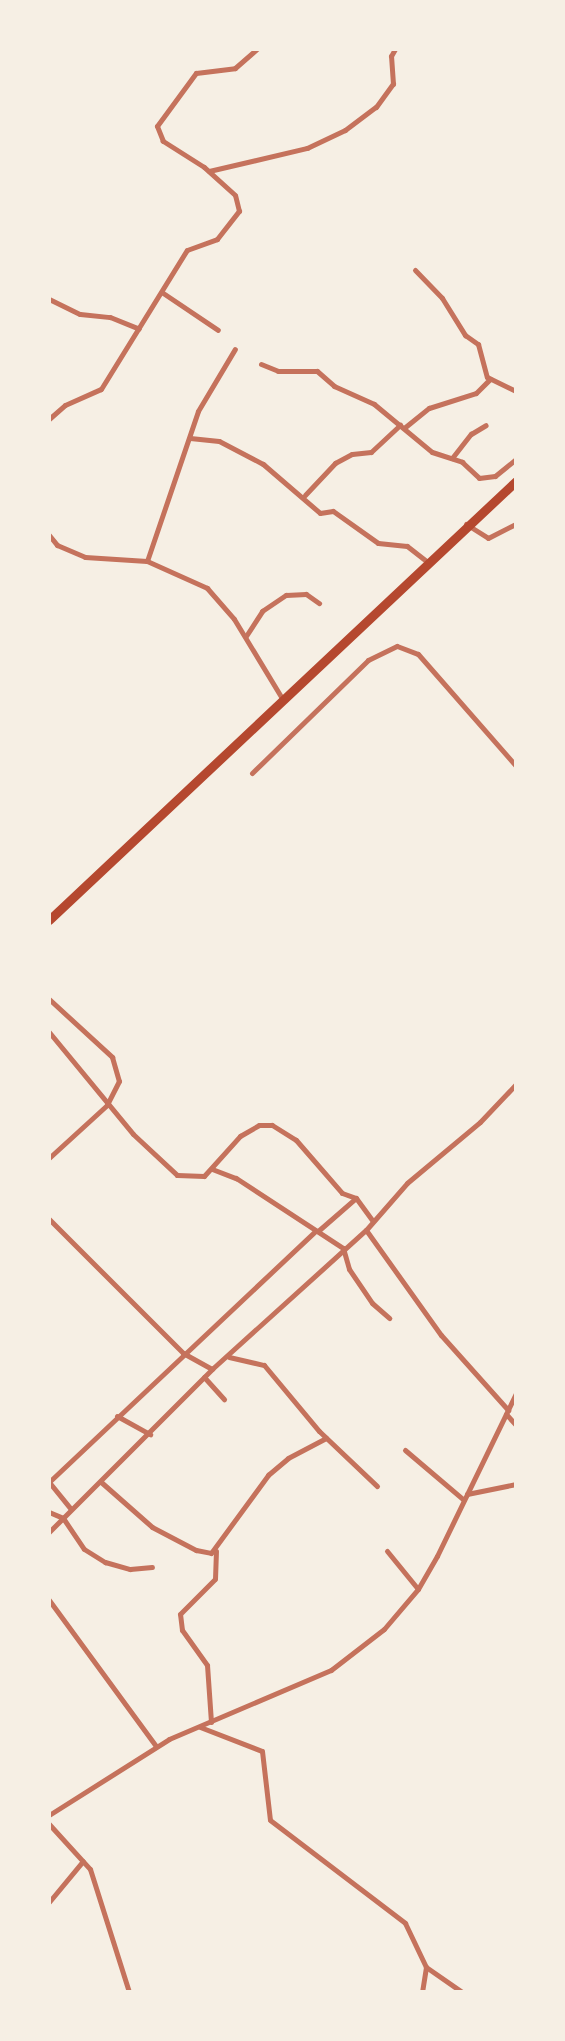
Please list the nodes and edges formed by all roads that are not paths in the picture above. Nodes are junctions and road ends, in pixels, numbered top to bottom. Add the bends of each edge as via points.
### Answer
1 (257, 49) edge
2 (396, 49) edge
3 (209, 171) junction
4 (415, 270) dead end
5 (163, 293) junction
6 (49, 299) edge
7 (139, 329) junction
8 (218, 330) dead end
9 (235, 349) dead end
10 (261, 364) dead end
11 (490, 379) junction
12 (515, 390) edge
13 (49, 419) edge
14 (486, 425) dead end
15 (402, 427) junction
16 (190, 438) junction
17 (452, 458) junction
18 (516, 459) edge
19 (516, 481) edge
20 (305, 495) junction
21 (466, 524) junction
22 (516, 524) edge
23 (49, 535) edge
24 (147, 561) junction
25 (426, 561) junction
26 (319, 603) dead end
27 (246, 636) junction
28 (283, 700) junction
29 (516, 766) edge
30 (252, 773) dead end
31 (49, 920) edge
32 (49, 999) edge
33 (49, 1032) edge
34 (516, 1084) edge
35 (107, 1105) junction
36 (49, 1158) edge
37 (212, 1169) junction
38 (356, 1198) junction
39 (49, 1219) edge
40 (372, 1220) junction
41 (366, 1230) junction
42 (316, 1232) junction
43 (343, 1248) junction
44 (389, 1318) dead end
45 (183, 1353) junction
46 (229, 1357) junction
47 (212, 1369) junction
48 (204, 1377) junction
49 (516, 1393) edge
50 (224, 1399) dead end
51 (507, 1412) junction
52 (117, 1416) junction
53 (516, 1425) edge
54 (150, 1434) junction
55 (326, 1438) junction
56 (405, 1450) dead end
57 (49, 1482) edge
58 (100, 1482) junction
59 (516, 1484) edge
60 (377, 1486) dead end
61 (466, 1497) junction
62 (70, 1508) junction
63 (49, 1512) edge
64 (63, 1518) junction
65 (49, 1532) edge
66 (216, 1550) junction
67 (387, 1552) dead end
68 (152, 1567) dead end
69 (418, 1589) junction
70 (49, 1600) edge
71 (211, 1722) junction
72 (200, 1727) junction
73 (156, 1746) junction
74 (49, 1815) edge
75 (49, 1824) edge
76 (83, 1861) junction
77 (49, 1902) edge
78 (426, 1967) junction
79 (129, 1992) edge
80 (422, 1992) edge
81 (462, 1992) edge

1 - 3 street via 234,68 196,73 160,116 158,133 163,141
2 - 3 street via 391,56 396,75 393,84 376,107 345,130 307,148
3 - 5 street via 235,195 239,211 218,239 187,250
4 - 11 street via 478,344 482,369
5 - 7 street
5 - 8 street
6 - 7 street via 80,314 110,317
7 - 13 street via 100,389 65,405
9 - 16 street via 200,406
10 - 15 street via 278,371 314,369 334,386 366,399
11 - 12 street
11 - 15 street via 476,393 436,404
14 - 17 street via 471,434
15 - 17 street via 432,452
15 - 20 street via 371,452 341,459
16 - 20 street via 224,444 265,465 283,484
16 - 24 street
17 - 18 street via 483,479 495,476
19 - 21 highway
20 - 25 street via 320,513 333,511 378,543 407,546
21 - 22 street via 488,538
21 - 25 highway
23 - 24 street via 58,545 89,558
24 - 27 street via 207,588
25 - 28 highway
26 - 27 street via 306,594 286,595 262,611
27 - 28 street
28 - 31 highway
29 - 30 street via 418,654 397,646 368,660
32 - 35 street via 116,1063 118,1087
33 - 35 street
34 - 40 street
35 - 36 street
35 - 37 street via 177,1175 201,1178
37 - 38 street via 240,1136 259,1125 272,1125 296,1140 342,1193
37 - 42 street via 236,1178
38 - 40 street
38 - 42 street
39 - 45 street
40 - 41 street
41 - 43 street
41 - 51 street via 441,1335
42 - 43 street
42 - 45 street via 225,1320
43 - 44 street via 349,1269 372,1303
43 - 46 street
45 - 47 street
45 - 52 street
46 - 47 street
46 - 55 street via 264,1365
47 - 48 street
48 - 50 street
48 - 54 street
49 - 51 street
51 - 53 street
51 - 61 street
52 - 54 street
52 - 57 street
54 - 58 street
55 - 60 street
55 - 66 street via 288,1458 268,1475
56 - 61 street
57 - 62 street
58 - 62 street
58 - 66 street via 158,1531 201,1552
59 - 61 street
61 - 69 street
62 - 64 street
63 - 64 street
64 - 65 street
64 - 68 street via 84,1549 105,1562 130,1569
66 - 71 street via 215,1579 180,1614 183,1630 207,1665
67 - 69 street
69 - 71 street via 384,1629 331,1670
70 - 73 street
71 - 72 street
72 - 73 street
72 - 78 street via 262,1751 270,1820 397,1915 410,1929
73 - 74 street
75 - 76 street
76 - 77 street
76 - 79 street via 96,1883
78 - 80 street
78 - 81 street

